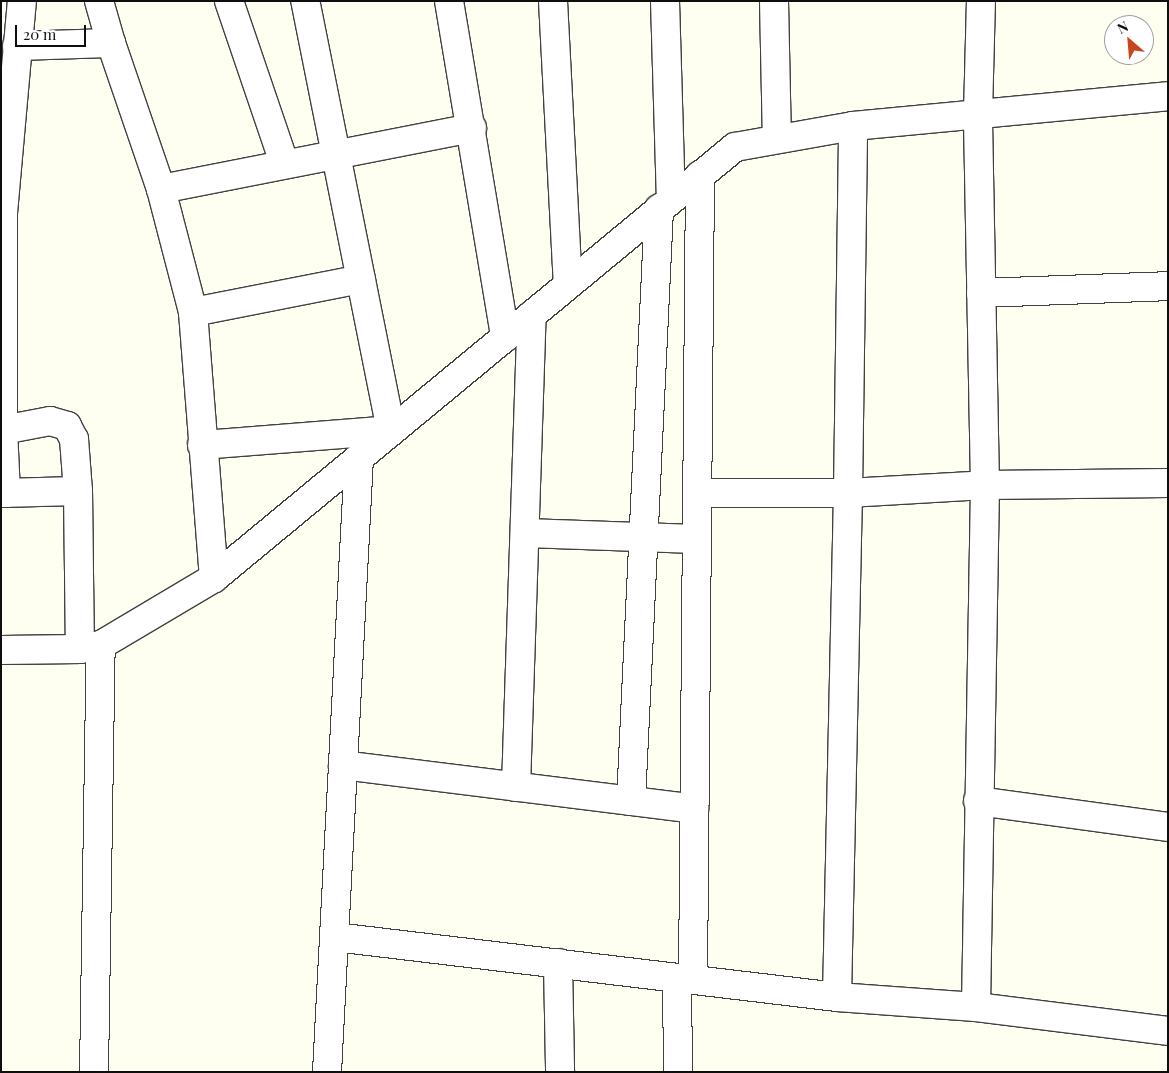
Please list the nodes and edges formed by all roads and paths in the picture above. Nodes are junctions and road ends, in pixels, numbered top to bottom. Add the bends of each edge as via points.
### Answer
1 (22, 1) edge
2 (99, 1) edge
3 (229, 1) edge
4 (305, 1) edge
5 (449, 1) edge
6 (552, 1) edge
7 (665, 1) edge
8 (774, 1) edge
9 (981, 1) edge
10 (111, 44) junction
11 (17, 46) junction
12 (1168, 96) edge
13 (978, 114) junction
14 (853, 126) junction
15 (472, 128) junction
16 (777, 139) junction
17 (334, 154) junction
18 (284, 163) junction
19 (700, 176) junction
20 (161, 189) junction
21 (665, 204) junction
22 (361, 279) junction
23 (568, 285) junction
24 (1168, 286) edge
25 (981, 293) junction
26 (193, 312) junction
27 (532, 315) junction
28 (505, 337) junction
29 (3, 430) junction
30 (391, 430) junction
31 (202, 445) junction
32 (360, 458) junction
33 (1168, 483) edge
34 (985, 485) junction
35 (78, 491) junction
36 (4, 493) edge
37 (697, 493) junction
38 (848, 494) junction
39 (525, 533) junction
40 (644, 537) junction
41 (696, 539) junction
42 (214, 578) junction
43 (91, 647) junction
44 (1, 650) edge
45 (343, 765) junction
46 (516, 787) junction
47 (631, 801) junction
48 (978, 801) junction
49 (694, 809) junction
50 (1168, 827) edge
51 (335, 937) junction
52 (558, 963) junction
53 (685, 978) junction
54 (837, 997) junction
55 (976, 1007) junction
56 (1168, 1031) edge
57 (94, 1072) edge
58 (327, 1072) edge
59 (560, 1072) edge
60 (678, 1072) edge

1 - 11 street
2 - 10 street
3 - 18 street
4 - 17 street
5 - 15 street
6 - 23 street
7 - 21 street
8 - 16 street
9 - 13 street
10 - 11 street
10 - 20 street
11 - 29 street via 3,213
12 - 13 street
13 - 14 street
13 - 25 street
14 - 16 street
14 - 38 street
15 - 17 street
15 - 28 street
16 - 19 street via 735,147
17 - 18 street
17 - 22 street
18 - 20 street
19 - 21 street
19 - 37 street
20 - 26 street
21 - 23 street
21 - 40 street
22 - 26 street
22 - 30 street
23 - 27 street
24 - 25 street
25 - 34 street
26 - 31 street
27 - 28 street
27 - 39 street
28 - 30 street
29 - 35 street via 50,421 67,426 74,438
29 - 36 street
30 - 31 street
30 - 32 street
31 - 42 street
32 - 42 street
32 - 45 street
33 - 34 street
34 - 38 street
34 - 48 street
35 - 36 street
35 - 43 street
37 - 38 street
37 - 41 street
38 - 54 street
39 - 40 street
39 - 46 street
40 - 41 street
40 - 47 street
41 - 49 street
42 - 43 street
43 - 44 street
43 - 57 street
45 - 46 street
45 - 51 street
46 - 47 street
47 - 49 street
48 - 50 street
48 - 55 street
49 - 53 street
51 - 52 street
51 - 58 street
52 - 53 street
52 - 59 street
53 - 54 street
53 - 60 street
54 - 55 street
55 - 56 street

